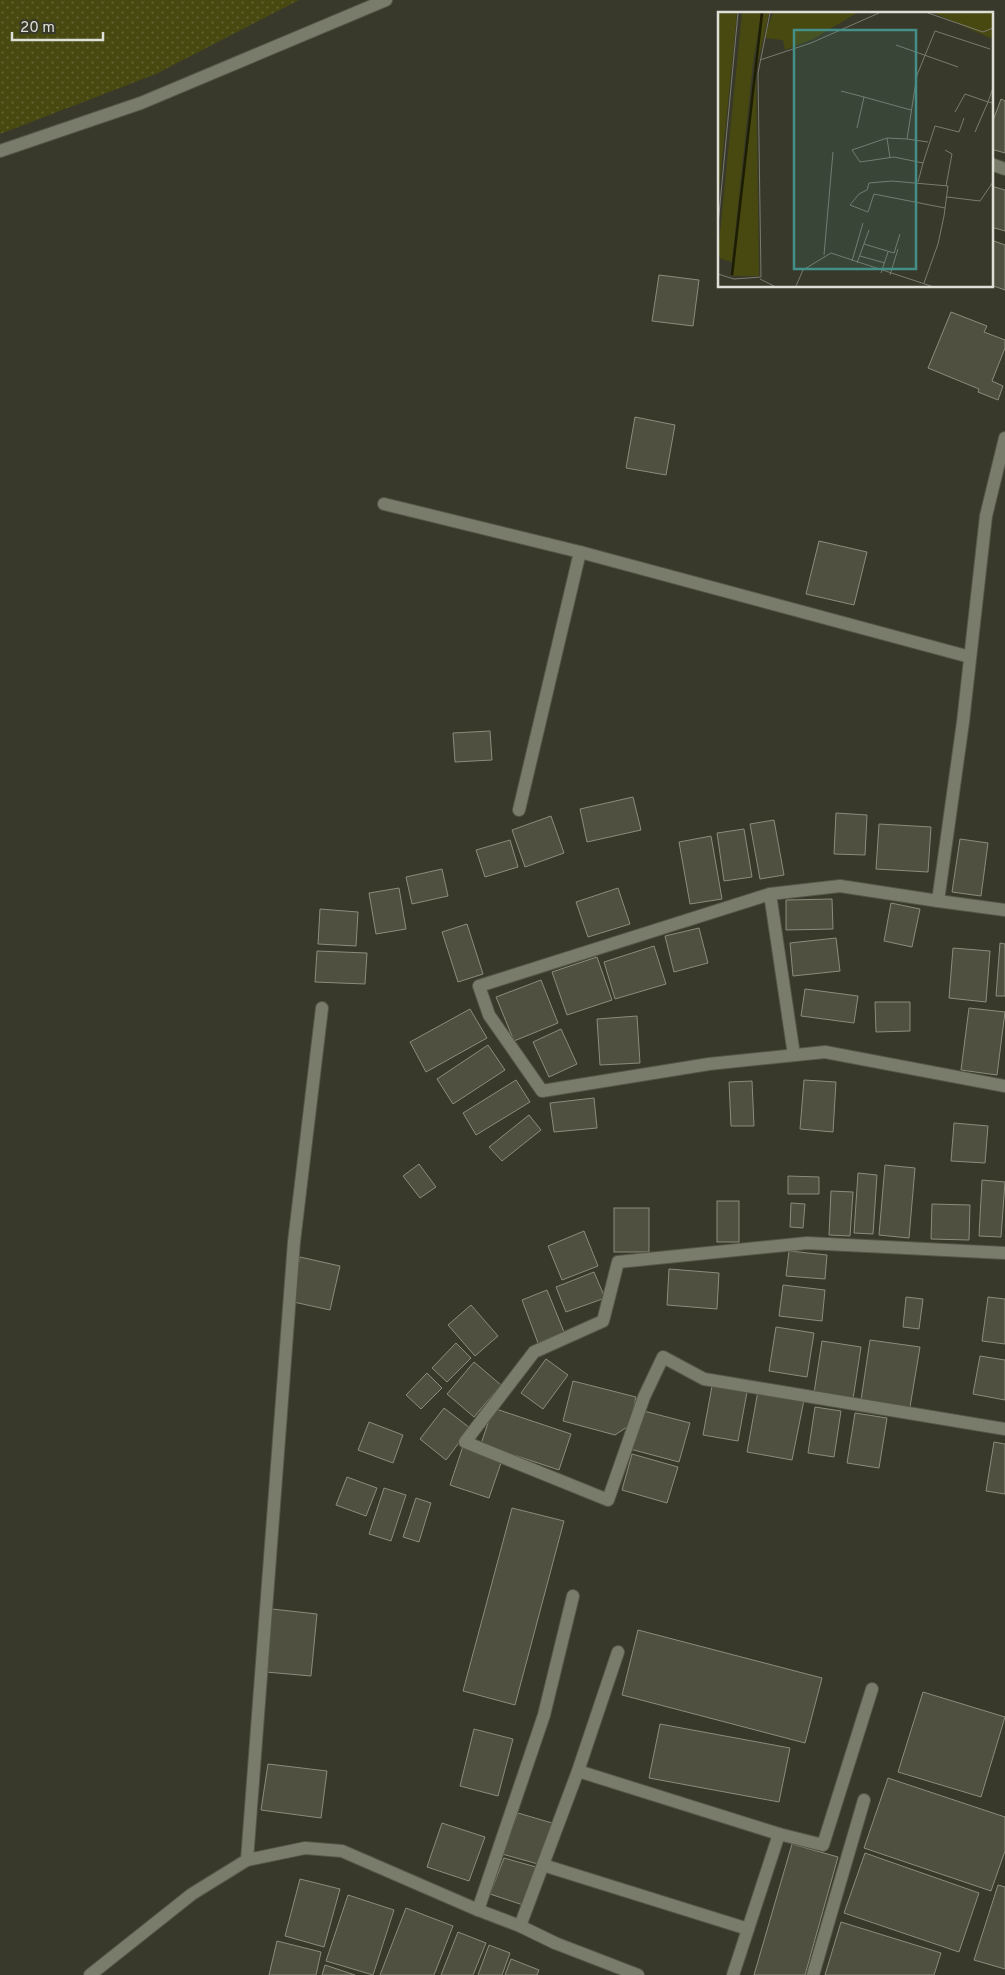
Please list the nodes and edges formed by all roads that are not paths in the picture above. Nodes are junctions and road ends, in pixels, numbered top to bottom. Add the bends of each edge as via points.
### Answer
1 (386, 0) edge
2 (0, 151) edge
3 (992, 164) edge
4 (1005, 169) edge
5 (1005, 438) edge
6 (384, 504) dead end
7 (580, 552) junction
8 (970, 657) junction
9 (518, 810) dead end
10 (770, 894) junction
11 (938, 901) junction
12 (1005, 910) edge
13 (322, 1008) dead end
14 (794, 1055) junction
15 (1005, 1086) edge
16 (1005, 1253) edge
17 (1005, 1429) edge
18 (573, 1596) dead end
19 (618, 1652) dead end
20 (872, 1689) dead end
21 (578, 1771) junction
22 (864, 1800) dead end
23 (778, 1834) junction
24 (247, 1860) junction
25 (543, 1865) junction
26 (478, 1910) junction
27 (520, 1926) junction
28 (748, 1929) junction
29 (90, 1975) edge
30 (638, 1975) edge
31 (733, 1975) edge
32 (813, 1975) edge

1 - 2 street via 141,103
3 - 4 street
5 - 8 street via 986,516
6 - 7 street
7 - 8 street
7 - 9 street
8 - 11 street
10 - 11 street via 840,886
10 - 14 street
10 - 14 street via 479,986 490,1015 542,1091 709,1064
11 - 12 street
13 - 24 street via 294,1242
14 - 15 street via 825,1052
16 - 17 street via 807,1243 618,1262 603,1321 534,1352 465,1442 608,1500 644,1396 663,1357 704,1379
18 - 26 street via 544,1715
19 - 21 street
20 - 23 street via 823,1845
21 - 23 street
21 - 25 street
22 - 32 street
23 - 28 street
24 - 26 street via 305,1848 342,1851
24 - 29 street via 192,1894
25 - 27 street
25 - 28 street
26 - 27 street
27 - 30 street
28 - 31 street

